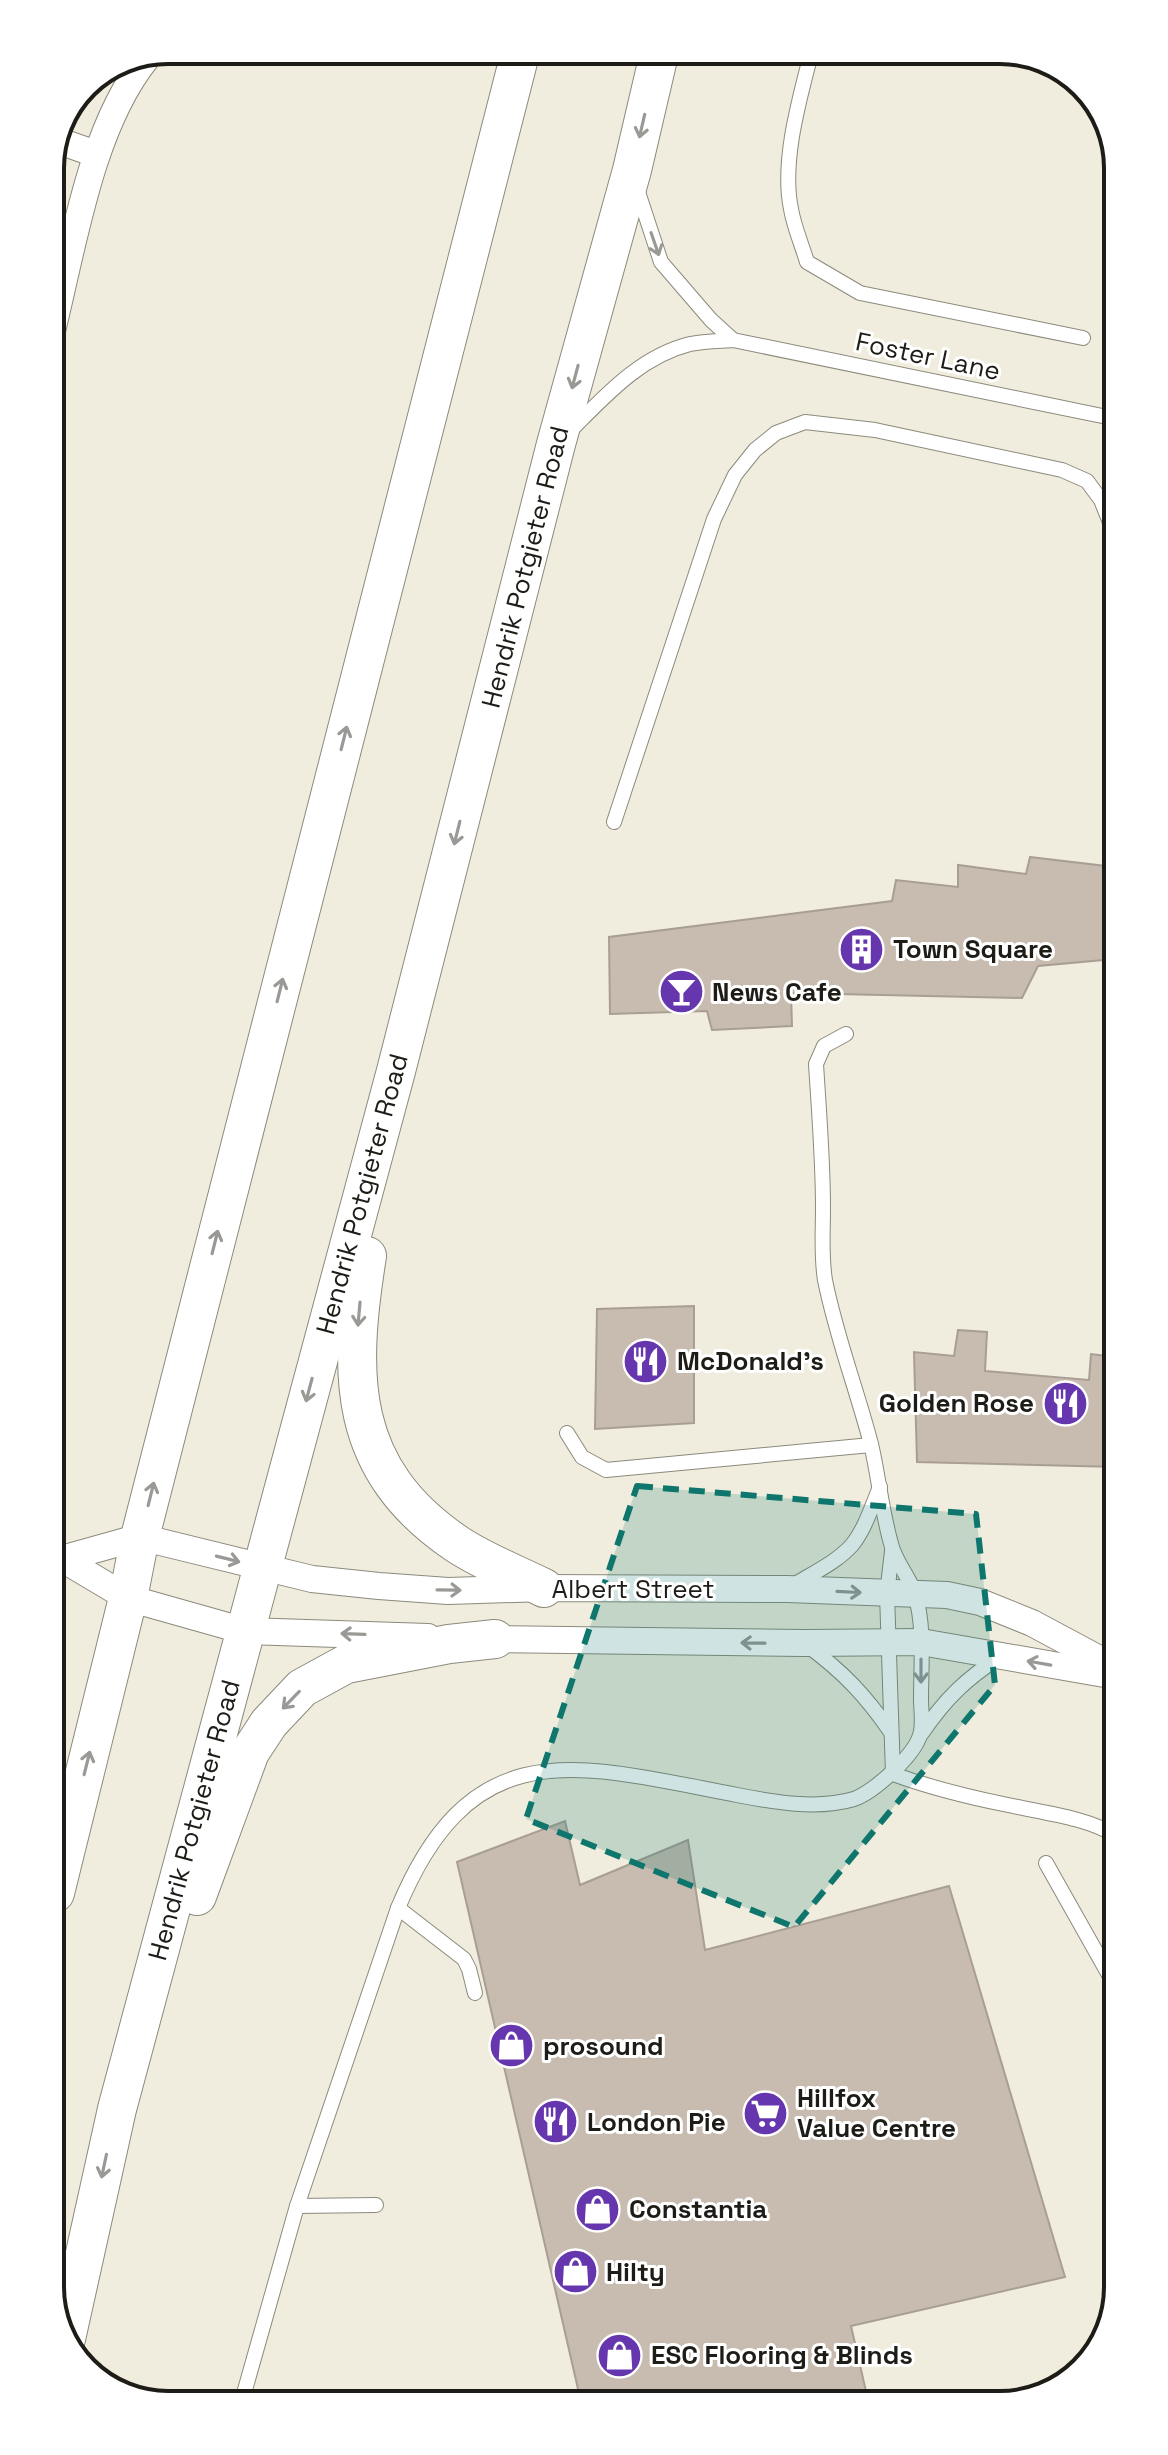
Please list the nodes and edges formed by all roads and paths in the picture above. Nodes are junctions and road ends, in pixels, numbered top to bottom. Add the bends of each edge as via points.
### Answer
1 (517, 64) edge
2 (657, 64) edge
3 (809, 64) edge
4 (138, 69) edge
5 (67, 144) edge
6 (96, 154) junction
7 (632, 170) junction
8 (64, 283) edge
9 (1083, 338) dead end
10 (733, 340) junction
11 (1104, 416) edge
12 (556, 444) junction
13 (1104, 508) edge
14 (614, 822) dead end
15 (846, 1034) dead end
16 (396, 1071) junction
17 (567, 1433) dead end
18 (871, 1445) junction
19 (880, 1487) junction
20 (140, 1537) junction
21 (892, 1549) junction
22 (64, 1555) edge
23 (64, 1558) edge
24 (261, 1567) junction
25 (544, 1588) junction
26 (787, 1589) junction
27 (887, 1594) junction
28 (915, 1594) junction
29 (128, 1598) junction
30 (245, 1631) junction
31 (495, 1639) junction
32 (889, 1642) junction
33 (921, 1642) junction
34 (804, 1643) junction
35 (1001, 1656) junction
36 (1104, 1662) edge
37 (1104, 1674) edge
38 (890, 1731) junction
39 (921, 1735) junction
40 (893, 1774) junction
41 (1104, 1828) edge
42 (64, 1857) edge
43 (1046, 1863) dead end
44 (398, 1908) junction
45 (1104, 1966) edge
46 (475, 1993) dead end
47 (117, 2109) junction
48 (376, 2205) dead end
49 (297, 2206) junction
50 (70, 2320) edge
51 (245, 2391) edge

20 -> 1 main road
2 -> 7 main road, Hendrik Potgieter Road
3 - 9 lane via 789,171 790,208 807,262 860,293
4 - 6 street
5 - 6 street
6 - 8 street
7 -> 10 lane via 661,262
7 -> 12 main road, Hendrik Potgieter Road
10 - 11 lane, Foster Lane
10 - 12 lane, Foster Lane via 693,343 655,357
12 -> 16 main road, Hendrik Potgieter Road
13 - 14 lane via 1087,481 1062,470 875,430 805,422 776,433 735,475 714,519
15 - 18 lane via 824,1046 816,1064 822,1254
16 -> 24 main road, Hendrik Potgieter Road
16 -> 25 main road via 355,1354 366,1425 392,1485 434,1527 460,1546
17 - 18 lane via 582,1457 606,1470
18 - 19 lane
19 - 21 lane
19 - 26 lane via 851,1546
20 - 22 street
20 -> 24 street, Albert Street
20 - 29 main road
21 - 27 lane
21 - 28 lane
23 - 29 street, Albert Street
24 -> 25 street, Albert Street via 379,1586 448,1591
24 - 30 main road, Hendrik Potgieter Road
25 - 26 street, Albert Street
26 -> 27 street, Albert Street
27 - 28 street, Albert Street
27 - 32 lane
28 - 33 lane
28 - 36 street, Albert Street via 980,1602
29 - 30 street, Albert Street
42 -> 29 main road
31 -> 30 street, Albert Street
30 - 47 main road, Hendrik Potgieter Road
34 -> 31 street, Albert Street
31 -> 47 main road via 346,1664 302,1688 269,1723 250,1752
32 - 33 street, Albert Street
32 - 34 street, Albert Street
32 - 38 lane
33 - 35 street, Albert Street
33 -> 39 lane
34 - 38 lane via 857,1687
37 -> 35 street, Albert Street
35 - 39 lane via 951,1694
38 - 40 lane
39 - 40 lane
40 - 41 lane via 935,1790
40 - 44 lane via 855,1799 779,1803 619,1772 574,1768 532,1773 484,1791 459,1809 439,1830
43 - 45 lane
44 - 46 lane via 464,1959
44 - 49 lane
47 -> 50 main road, Hendrik Potgieter Road
48 - 49 lane
49 - 51 lane

